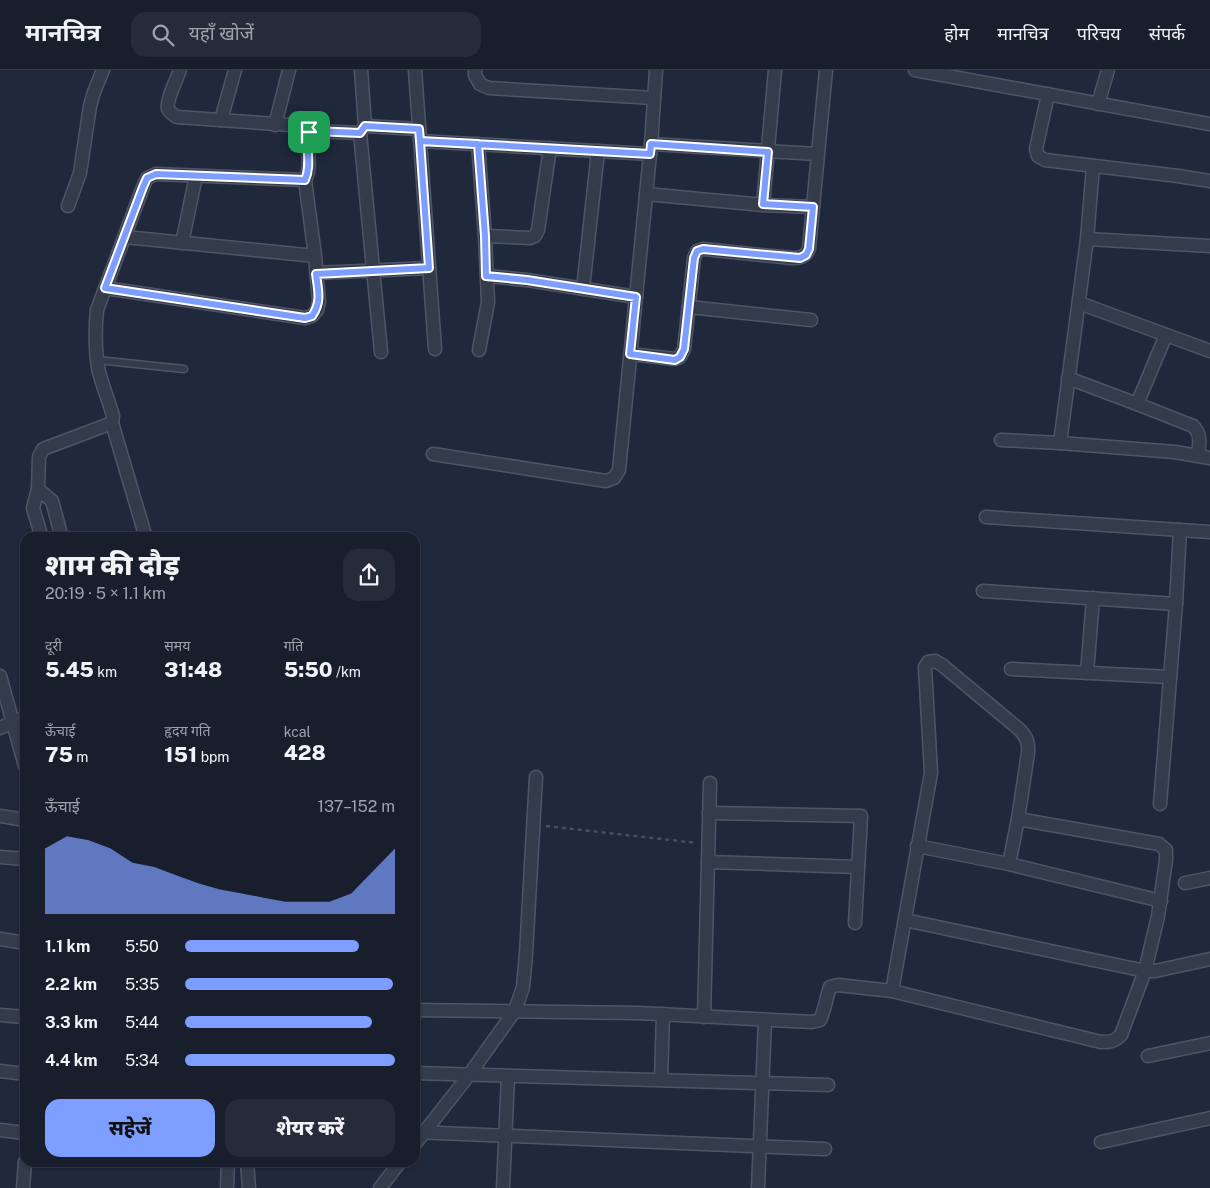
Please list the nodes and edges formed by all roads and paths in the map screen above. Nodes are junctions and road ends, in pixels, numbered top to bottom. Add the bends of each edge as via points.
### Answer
1 (103, 70) edge
2 (180, 70) edge
3 (235, 70) edge
4 (289, 70) edge
5 (361, 70) edge
6 (415, 70) edge
7 (475, 70) edge
8 (656, 70) edge
9 (775, 70) edge
10 (826, 70) edge
11 (915, 70) edge
12 (1108, 70) edge
13 (1048, 94) junction
14 (654, 98) junction
15 (1098, 104) junction
16 (222, 120) junction
17 (275, 124) junction
18 (1210, 124) edge
19 (362, 130) junction
20 (309, 132) junction
21 (419, 135) junction
22 (478, 144) junction
23 (550, 148) junction
24 (650, 149) junction
25 (598, 151) junction
26 (768, 152) junction
27 (817, 154) junction
28 (1093, 166) junction
29 (196, 176) junction
30 (305, 180) junction
31 (1210, 181) edge
32 (646, 194) junction
33 (763, 204) junction
34 (68, 206) dead end
35 (813, 207) junction
36 (485, 236) junction
37 (125, 237) junction
38 (1087, 238) junction
39 (182, 243) junction
40 (1210, 246) edge
41 (315, 256) junction
42 (429, 268) junction
43 (374, 271) junction
44 (316, 274) junction
45 (486, 276) junction
46 (105, 288) junction
47 (583, 289) junction
48 (636, 297) junction
49 (1079, 303) junction
50 (689, 307) junction
51 (811, 320) dead end
52 (1166, 335) junction
53 (435, 349) dead end
54 (479, 350) dead end
55 (1210, 351) edge
56 (381, 352) dead end
57 (630, 354) junction
58 (97, 360) junction
59 (184, 369) dead end
60 (1068, 378) junction
61 (1137, 404) junction
62 (112, 423) junction
63 (1001, 440) dead end
64 (1060, 443) junction
65 (433, 454) dead end
66 (1204, 456) edge
67 (38, 489) junction
68 (986, 517) dead end
69 (1180, 530) junction
70 (40, 532) edge
71 (60, 532) edge
72 (144, 532) edge
73 (1210, 532) edge
74 (983, 591) dead end
75 (1093, 598) junction
76 (1176, 604) junction
77 (1011, 669) dead end
78 (1087, 673) junction
79 (0, 676) edge
80 (1170, 677) junction
81 (19, 720) edge
82 (0, 728) edge
83 (536, 777) dead end
84 (710, 783) dead end
85 (1160, 804) dead end
86 (709, 813) junction
87 (0, 816) edge
88 (20, 819) edge
89 (1018, 819) junction
90 (533, 825) junction
91 (708, 844) junction
92 (917, 846) junction
93 (0, 857) edge
94 (20, 859) edge
95 (708, 862) junction
96 (1009, 864) junction
97 (858, 867) junction
98 (1210, 878) edge
99 (1185, 883) dead end
100 (1161, 901) junction
101 (905, 920) junction
102 (854, 923) dead end
103 (0, 940) edge
104 (20, 942) edge
105 (1210, 959) edge
106 (1145, 971) junction
107 (892, 991) junction
108 (420, 1010) edge
109 (514, 1012) junction
110 (663, 1014) junction
111 (0, 1015) edge
112 (20, 1017) edge
113 (704, 1017) junction
114 (765, 1020) junction
115 (1210, 1042) edge
116 (1148, 1056) dead end
117 (0, 1071) edge
118 (20, 1073) edge
119 (420, 1073) edge
120 (469, 1075) junction
121 (508, 1076) junction
122 (661, 1080) junction
123 (763, 1083) junction
124 (828, 1085) dead end
125 (1210, 1118) edge
126 (0, 1130) edge
127 (420, 1131) edge
128 (20, 1132) edge
129 (420, 1132) edge
130 (505, 1135) junction
131 (1101, 1142) dead end
132 (760, 1146) junction
133 (825, 1149) dead end
134 (25, 1167) edge
135 (228, 1167) edge
136 (247, 1167) edge
137 (396, 1167) edge
138 (23, 1188) edge
139 (227, 1188) edge
140 (249, 1188) edge
141 (380, 1188) edge
142 (503, 1188) edge
143 (758, 1188) edge

1 - 34 street via 90,106 80,173
2 - 16 street via 168,101 172,114
3 - 16 street
4 - 17 street
5 - 19 street
6 - 21 street
7 - 14 street via 480,84 489,88
8 - 14 street
9 - 26 street
10 - 27 street
11 - 13 street
12 - 15 street
13 - 15 street
13 - 28 street via 1036,148 1038,156 1045,160
14 - 24 street
15 - 18 street
16 - 17 street
17 - 20 street via 300,127
19 - 20 street
19 - 21 street
19 - 43 street
20 - 30 street
21 - 22 street
21 - 42 street
22 - 23 street
22 - 36 street
23 - 25 street
23 - 36 street via 535,236
24 - 25 street
24 - 26 street
24 - 32 street
25 - 47 street
26 - 27 street
26 - 33 street
27 - 35 street
28 - 31 street
28 - 38 street
29 - 30 street
29 - 37 street via 156,174 147,178
29 - 39 street
30 - 41 street
32 - 33 street
32 - 48 street
33 - 35 street
35 - 50 street via 809,249 800,258 697,251
36 - 45 street
37 - 39 street
37 - 46 street
38 - 40 street
38 - 49 street
39 - 41 street
41 - 44 street
42 - 43 street
42 - 53 street
43 - 44 street
43 - 56 street
44 - 46 street via 317,310 305,318
45 - 47 street
45 - 54 street via 488,302
46 - 58 street via 96,320
47 - 48 street
48 - 57 street
49 - 52 street
49 - 60 street
50 - 51 street
50 - 57 street via 684,349 680,357 675,360
52 - 55 street
52 - 61 street
57 - 65 street via 619,470 614,478 606,481
58 - 59 lane
58 - 62 street via 113,416
60 - 61 street
60 - 64 street
61 - 66 street via 1193,426 1198,431
62 - 67 street via 42,449
62 - 72 street
63 - 64 street
64 - 66 street
67 - 70 street via 33,508
67 - 71 street via 52,500
68 - 69 street
69 - 73 street
69 - 76 street
74 - 75 street
75 - 76 street
75 - 78 street
76 - 80 street
77 - 78 street
78 - 80 street
79 - 81 street
80 - 85 street
81 - 82 street
83 - 90 street
84 - 86 street
86 - 91 street
86 - 97 street via 861,816
87 - 88 street
89 - 92 street via 1028,753 1026,738 942,666 935,661 928,662 925,667 931,773
89 - 96 street
89 - 100 street via 1159,844 1166,850
90 - 91 path
90 - 109 street via 523,987
91 - 95 street
92 - 96 street
92 - 101 street
93 - 94 street
95 - 97 street
95 - 113 street
96 - 100 street
97 - 102 street
98 - 99 street
100 - 106 street
101 - 106 street
101 - 107 street
103 - 104 street
105 - 106 street
106 - 107 street via 1121,1035 1116,1041 1109,1042
107 - 114 street via 838,985 830,987 820,1020
108 - 109 street
109 - 110 street
109 - 120 street
110 - 113 street
110 - 122 street
111 - 112 street
113 - 114 street
114 - 123 street
115 - 116 street
117 - 118 street
119 - 120 street
120 - 121 street
120 - 127 street
121 - 122 street
121 - 130 street
122 - 123 street
123 - 124 street
123 - 132 street
125 - 131 street
126 - 128 street
129 - 130 street
130 - 132 street
130 - 142 street
132 - 133 street
132 - 143 street
134 - 138 street
135 - 139 street
136 - 140 street
137 - 141 street

